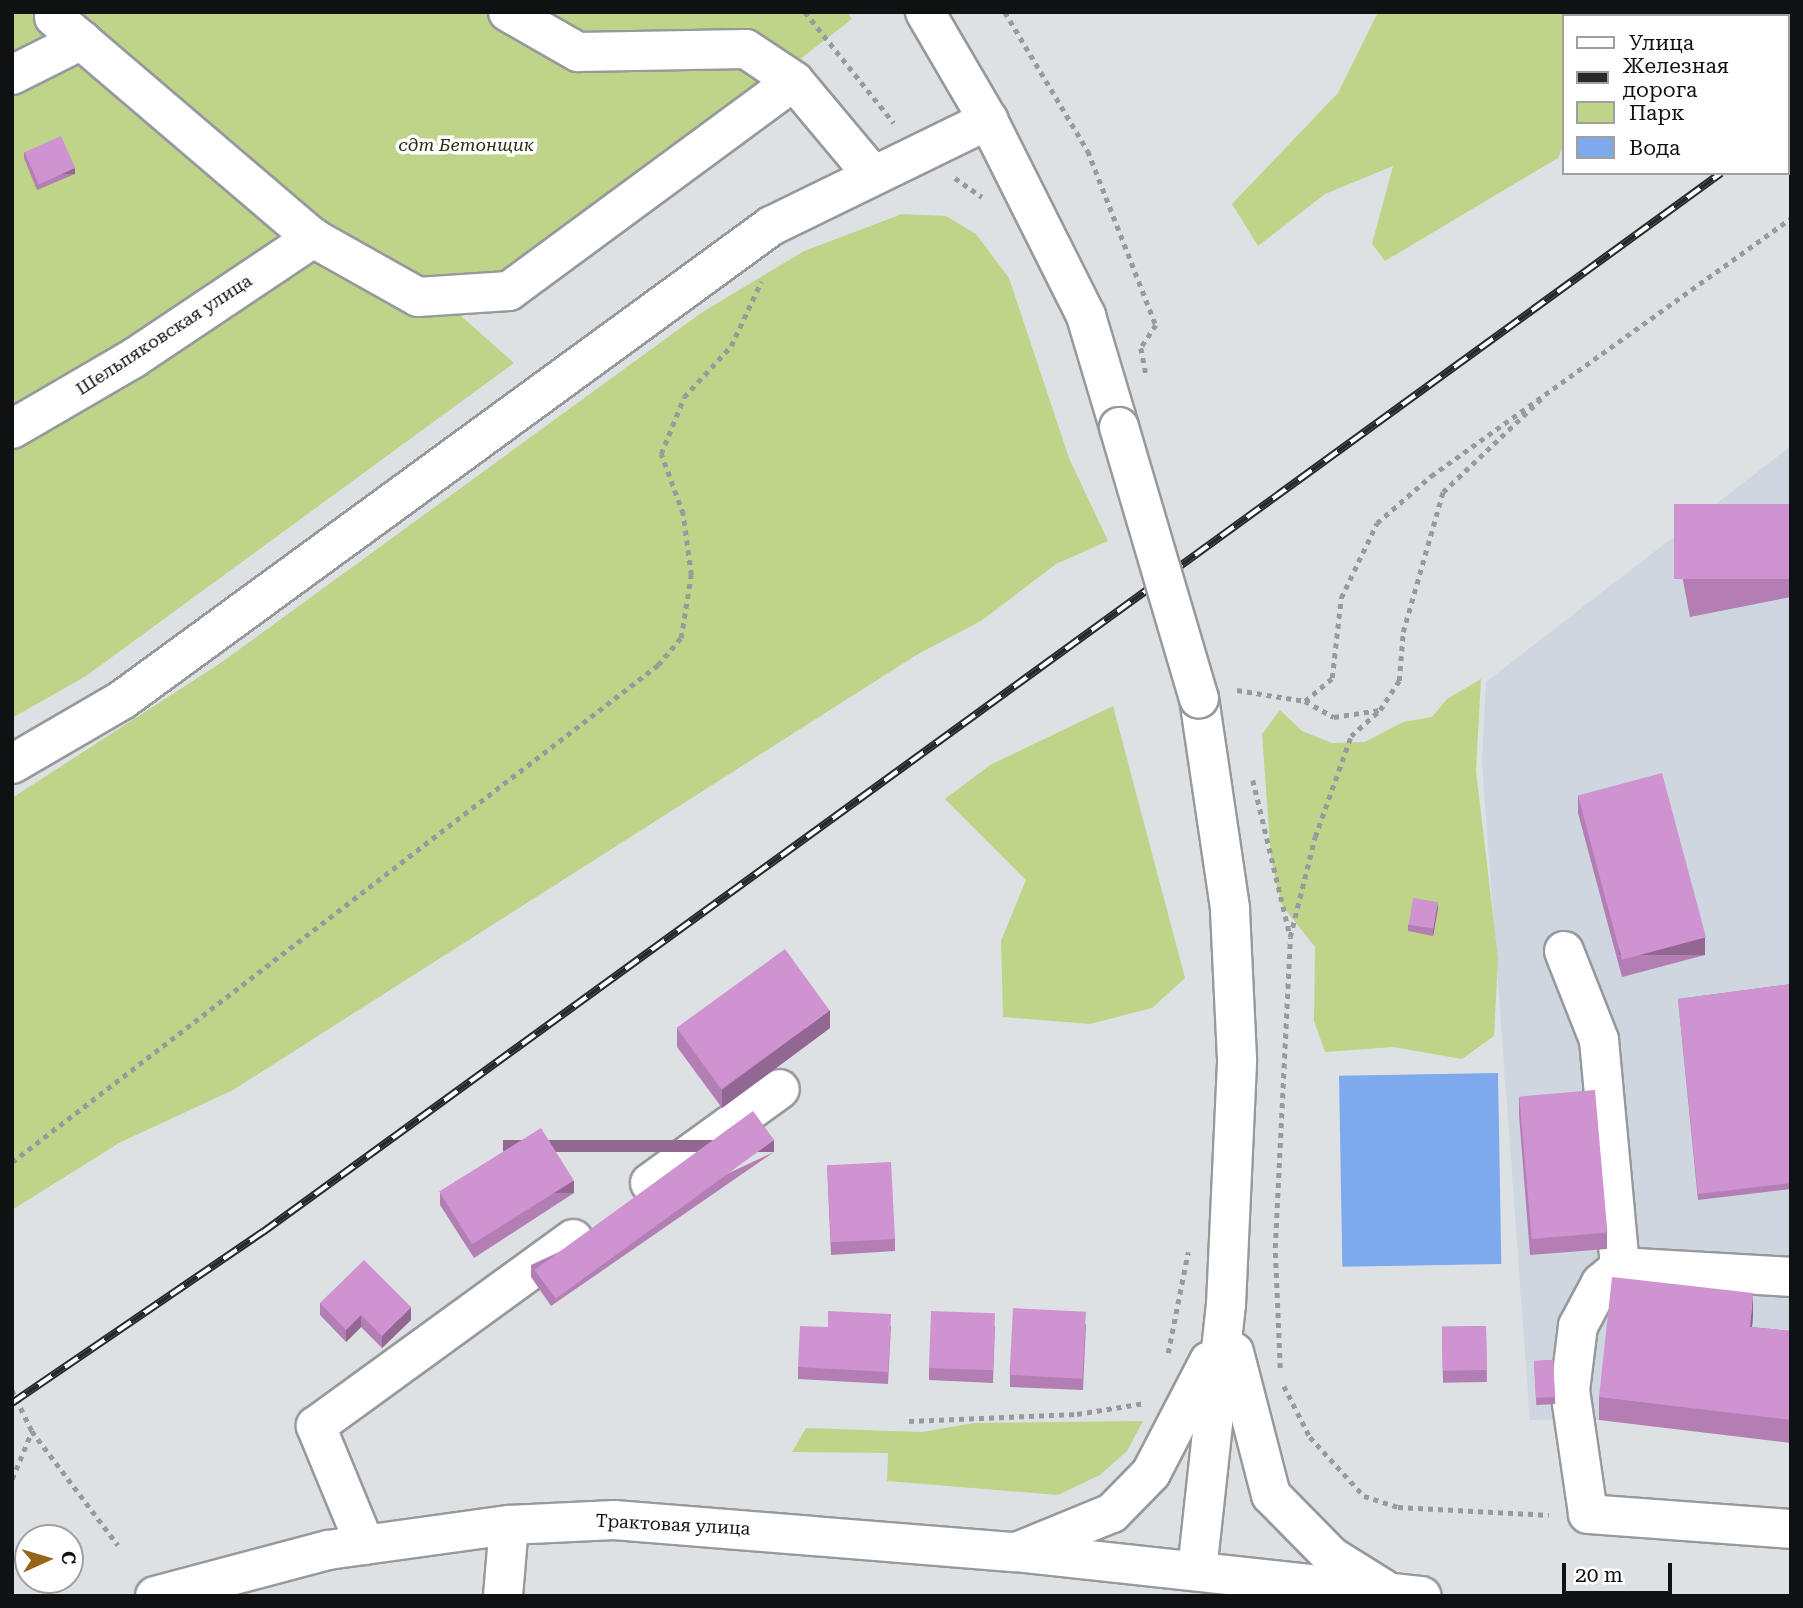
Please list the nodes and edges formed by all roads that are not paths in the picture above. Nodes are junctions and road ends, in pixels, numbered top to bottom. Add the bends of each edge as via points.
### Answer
1 (508, 12) edge
2 (925, 12) edge
3 (12, 75) edge
4 (794, 81) junction
5 (988, 120) junction
6 (870, 172) junction
7 (313, 238) junction
8 (12, 429) edge
9 (12, 764) edge
10 (1564, 951) dead end
11 (780, 1089) dead end
12 (1620, 1267) junction
13 (1791, 1277) edge
14 (1226, 1306) junction
15 (509, 1525) junction
16 (1791, 1529) edge
17 (365, 1545) junction
18 (1015, 1552) junction
19 (1197, 1571) junction
20 (1406, 1594) edge
21 (155, 1596) edge
22 (503, 1596) edge

1 - 4 main road via 578,52 746,49
2 - 5 main road
3 - 7 main road via 68,29
4 - 6 main road
4 - 7 main road via 509,291 418,297
5 - 6 main road
5 - 14 main road, bridge via 1086,316 1119,427 1216,700 1237,1046
6 - 9 main road via 771,226 122,700
7 - 8 main road, Шельпяковская улица via 134,358
10 - 12 main road via 1599,1041
11 - 17 main road via 316,1426
12 - 13 main road
12 - 16 main road via 1601,1283 1578,1326 1570,1390 1588,1514
14 - 18 main road via 1200,1386 1151,1474 1112,1513
14 - 19 main road
14 - 20 main road via 1238,1382 1271,1495 1332,1557
15 - 17 main road, Трактовая улица
15 - 18 main road, Трактовая улица via 614,1520
15 - 22 main road
17 - 21 main road, Трактовая улица via 189,1582
18 - 19 main road, Трактовая улица
19 - 20 main road, Трактовая улица

